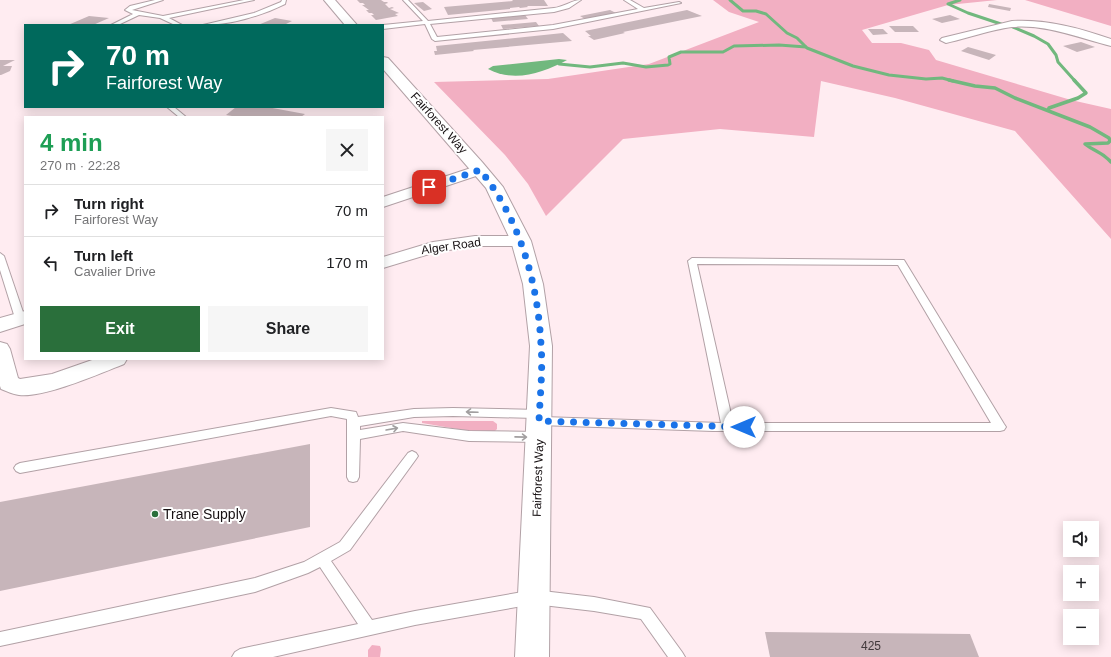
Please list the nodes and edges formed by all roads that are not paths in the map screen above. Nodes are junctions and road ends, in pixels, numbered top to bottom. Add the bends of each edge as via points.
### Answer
1 (160, 0) edge
2 (252, 0) edge
3 (284, 0) edge
4 (329, 0) edge
5 (405, 0) edge
6 (579, 0) edge
7 (626, 0) edge
8 (679, 3) dead end
9 (643, 10) junction
10 (139, 14) junction
11 (165, 17) junction
12 (426, 22) junction
13 (116, 24) edge
14 (178, 24) edge
15 (211, 24) edge
16 (350, 24) edge
17 (384, 28) edge
18 (946, 40) dead end
19 (1111, 43) edge
20 (384, 62) edge
21 (171, 108) edge
22 (182, 116) edge
23 (480, 170) junction
24 (384, 202) edge
25 (521, 240) junction
26 (0, 256) edge
27 (384, 263) edge
28 (23, 318) edge
29 (0, 325) edge
30 (0, 349) edge
31 (114, 360) edge
32 (354, 422) junction
33 (539, 424) junction
34 (728, 427) junction
35 (353, 436) junction
36 (412, 456) dead end
37 (20, 468) dead end
38 (353, 477) dead end
39 (322, 559) junction
40 (534, 597) junction
41 (369, 628) junction
42 (0, 639) edge
43 (240, 657) edge
44 (532, 657) edge
45 (677, 657) edge

1 - 10 lane via 128,10
2 - 11 lane
3 - 15 lane via 272,8
4 - 16 main road
5 - 12 lane
6 - 12 lane via 560,9
7 - 9 lane
8 - 9 lane
9 - 12 lane via 553,27 435,39
10 - 11 lane
10 - 13 lane
11 - 14 lane
12 - 17 lane
18 - 19 street via 1004,26 1030,24 1072,30
20 - 23 main road, Fairforest Way
21 - 22 lane
23 - 24 street
23 - 25 main road, Fairforest Way via 494,187
25 - 27 street, Alger Road via 474,241 433,246
25 - 33 main road, Fairforest Way via 533,284 542,346
26 - 28 lane
28 - 29 street
30 - 31 street via 9,383 17,387 58,379
33 -> 32 lane via 453,412 414,413
32 - 35 lane
32 - 37 lane via 352,415 331,412
33 - 34 lane
35 -> 33 lane via 403,427 469,436
33 - 40 main road, Fairforest Way
34 - 34 lane via 736,427 1000,427 901,262 692,261
35 - 38 lane
36 - 39 lane via 345,546
39 - 41 lane
39 - 42 lane via 308,567 255,585
40 - 41 lane
40 - 44 main road, Fairforest Way
40 - 45 lane via 646,613
41 - 43 lane

